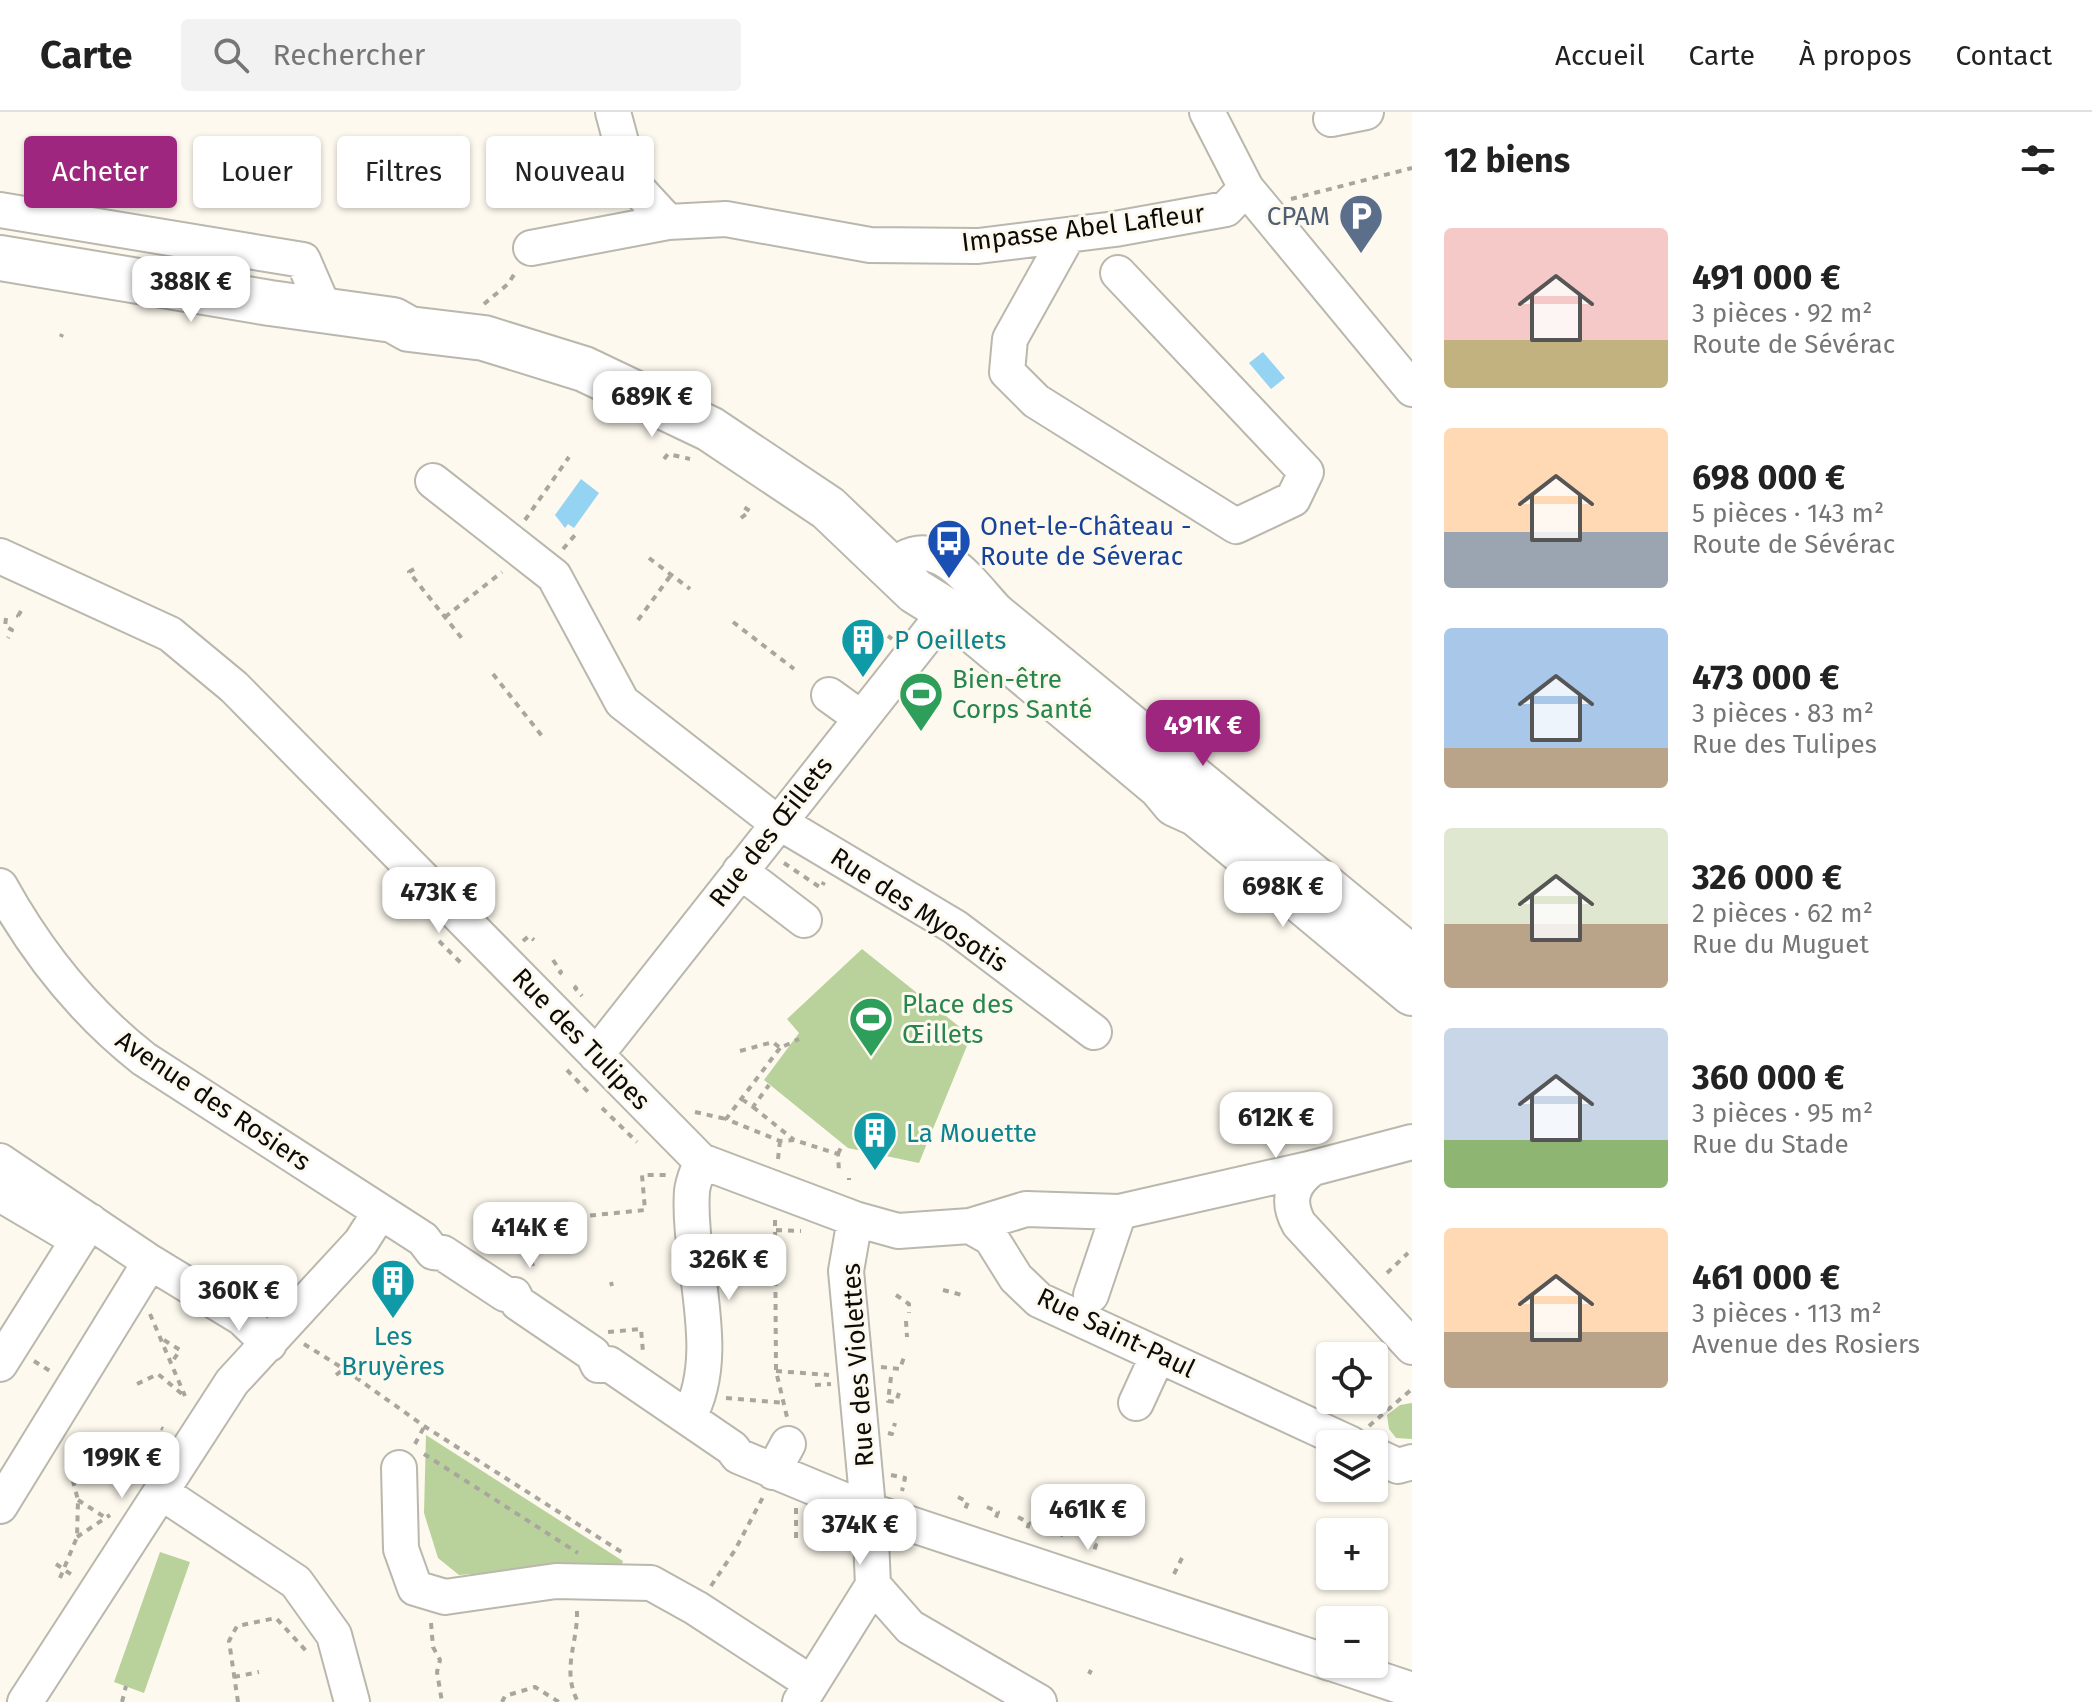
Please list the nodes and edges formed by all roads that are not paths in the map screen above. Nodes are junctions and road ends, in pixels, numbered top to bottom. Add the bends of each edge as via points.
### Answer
1 (613, 112) edge
2 (1207, 112) edge
3 (1246, 188) junction
4 (0, 210) edge
5 (668, 222) junction
6 (1068, 235) junction
7 (531, 248) dead end
8 (0, 258) edge
9 (303, 260) junction
10 (1118, 273) dead end
11 (270, 303) junction
12 (325, 311) junction
13 (1412, 389) edge
14 (433, 481) dead end
15 (838, 519) junction
16 (0, 556) edge
17 (903, 559) junction
18 (936, 602) junction
19 (829, 695) dead end
20 (861, 718) junction
21 (780, 822) junction
22 (740, 871) junction
23 (0, 886) edge
24 (804, 920) dead end
25 (1412, 952) edge
26 (1412, 993) edge
27 (1094, 1032) dead end
28 (580, 1073) junction
29 (1412, 1142) edge
30 (0, 1161) edge
31 (701, 1161) junction
32 (1313, 1168) junction
33 (0, 1194) edge
34 (380, 1212) junction
35 (1119, 1212) junction
36 (855, 1219) junction
37 (970, 1226) junction
38 (84, 1230) junction
39 (143, 1274) junction
40 (1091, 1295) dead end
41 (10, 1327) edge
42 (269, 1344) junction
43 (1412, 1347) edge
44 (1158, 1355) junction
45 (0, 1364) edge
46 (1136, 1403) dead end
47 (688, 1418) junction
48 (1330, 1430) edge
49 (1388, 1460) edge
50 (1412, 1462) edge
51 (399, 1468) dead end
52 (161, 1492) junction
53 (0, 1506) edge
54 (883, 1516) junction
55 (873, 1585) junction
56 (1316, 1658) edge
57 (1376, 1678) edge
58 (1412, 1690) edge
59 (805, 1692) edge
60 (25, 1702) edge
61 (352, 1702) edge
62 (1039, 1702) edge

1 - 5 street via 632,183
2 - 3 street
3 - 6 street, Impasse Abel Lafleur via 1226,209
3 - 13 street
4 - 9 street
5 - 6 street, Impasse Abel Lafleur via 726,219 870,245 978,246
5 - 7 street, Impasse Abel Lafleur
6 - 10 street via 1010,339 1007,372 1036,401 1236,526 1293,499 1306,472
8 - 11 main road
9 - 11 street via 281,282
9 - 12 street
11 - 12 main road
12 - 15 main road via 393,320 407,313 427,316 584,369 710,429
14 - 21 street, Rue des Myosotis via 554,576 622,702
15 - 17 main road via 861,527
15 - 18 main road via 915,591
16 - 28 street, Rue des Tulipes via 170,634 234,687 324,775
17 - 18 main road via 923,574
17 - 25 street via 926,553 945,558 997,611
18 - 20 street, Rue des Œillets via 936,624
18 - 26 main road via 1160,786 1175,804 1197,814
19 - 20 street
20 - 21 street, Rue des Œillets
21 - 22 street, Rue des Œillets
21 - 27 street, Rue des Myosotis via 955,927
22 - 24 street
22 - 28 street, Rue des Œillets
23 - 34 street, Avenue des Rosiers via 40,950 103,1026 144,1059
28 - 31 street, Rue des Tulipes
29 - 32 street
30 - 38 street
31 - 36 street, Rue des Tulipes
31 - 47 street via 692,1189 704,1355 702,1386
32 - 35 street
32 - 43 street via 1300,1177 1291,1197 1303,1238 1331,1258
33 - 38 street
34 - 42 street via 361,1242
34 - 47 street, Avenue des Rosiers via 429,1250 603,1350
35 - 37 street via 1026,1209
35 - 40 street
36 - 37 street, Rue des Tulipes via 898,1231
36 - 54 street, Rue des Violettes via 846,1271
37 - 44 street, Rue Saint-Paul via 991,1238 1016,1278 1039,1300
38 - 39 street
38 - 41 street
39 - 42 street via 242,1318
39 - 53 street
41 - 45 street
42 - 52 street via 232,1382
44 - 46 street
44 - 48 street, Rue Saint-Paul
47 - 54 street, Avenue des Rosiers via 767,1450
49 - 50 street, Rue Saint-Paul via 1398,1466
51 - 59 street via 401,1549 415,1588 445,1597 580,1568 656,1585 696,1608
52 - 60 street
52 - 61 street via 296,1582 334,1635
54 - 55 street, Rue des Violettes
54 - 56 street, Avenue des Rosiers
55 - 59 street
55 - 62 street via 910,1627
57 - 58 street, Avenue des Rosiers

